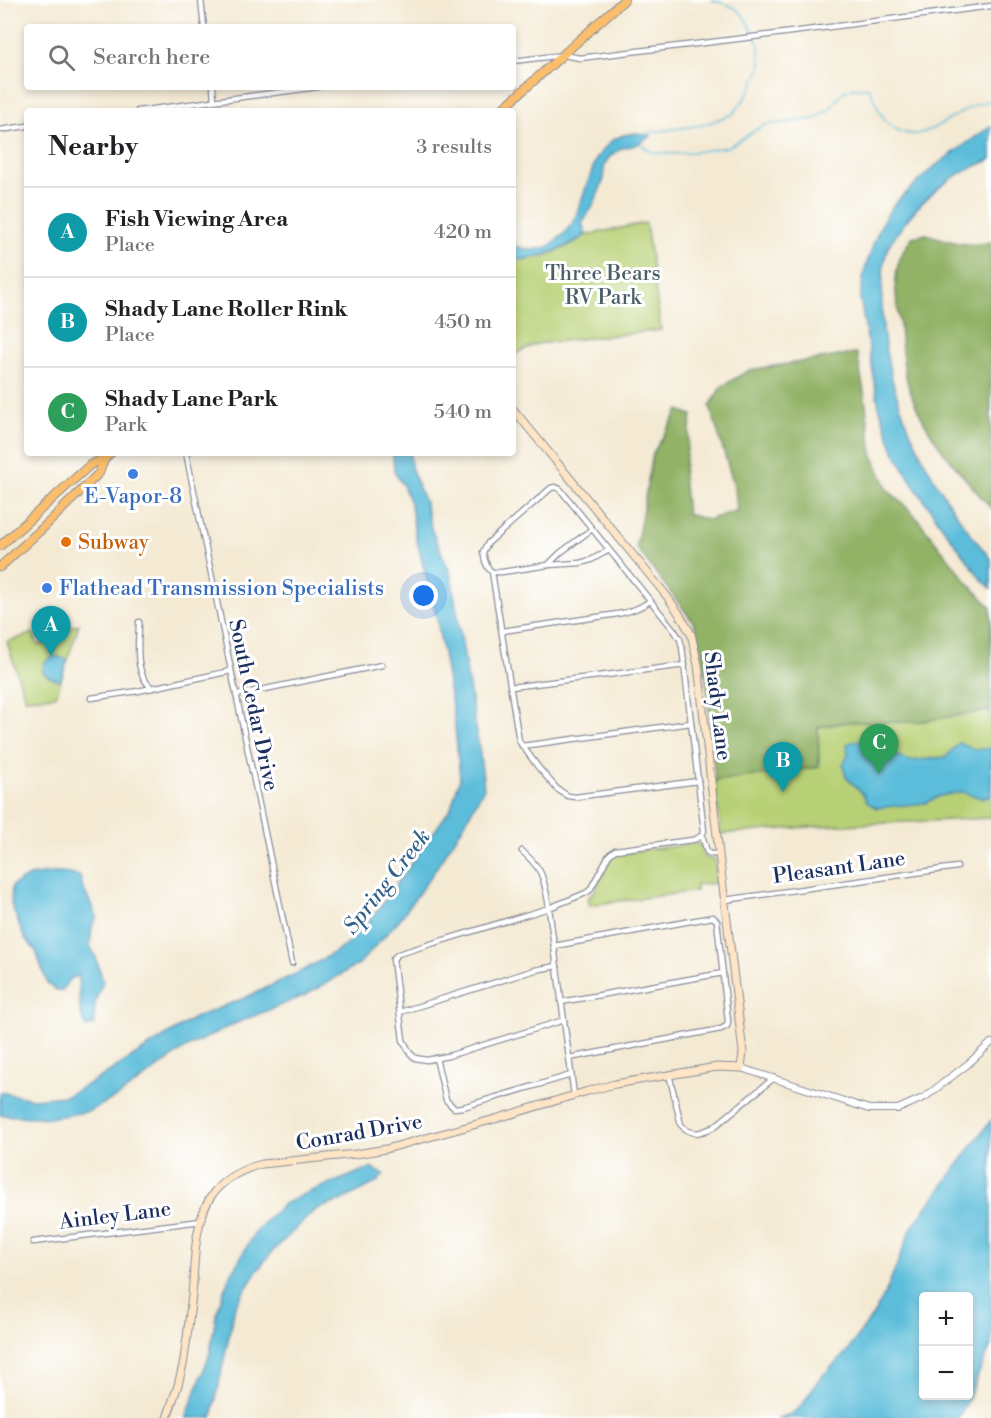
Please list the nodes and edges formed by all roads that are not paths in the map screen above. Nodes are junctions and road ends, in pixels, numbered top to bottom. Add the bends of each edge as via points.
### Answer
1 (201, 0) edge
2 (624, 0) edge
3 (991, 6) edge
4 (204, 24) edge
5 (563, 55) junction
6 (516, 61) edge
7 (213, 90) edge
8 (294, 90) edge
9 (214, 100) junction
10 (159, 108) edge
11 (503, 108) edge
12 (24, 126) edge
13 (0, 130) edge
14 (516, 413) edge
15 (108, 456) edge
16 (187, 456) edge
17 (592, 529) junction
18 (614, 530) junction
19 (601, 540) junction
20 (0, 546) edge
21 (609, 550) junction
22 (548, 565) junction
23 (0, 567) edge
24 (492, 572) junction
25 (650, 601) junction
26 (139, 622) dead end
27 (502, 631) junction
28 (382, 665) dead end
29 (685, 665) junction
30 (231, 671) junction
31 (511, 687) junction
32 (152, 688) junction
33 (236, 695) junction
34 (91, 698) dead end
35 (691, 723) junction
36 (522, 746) junction
37 (698, 781) junction
38 (702, 835) junction
39 (522, 851) dead end
40 (719, 854) junction
41 (957, 867) dead end
42 (725, 900) junction
43 (549, 908) junction
44 (554, 946) junction
45 (292, 963) dead end
46 (557, 966) junction
47 (723, 973) junction
48 (561, 1002) junction
49 (400, 1012) junction
50 (564, 1020) junction
51 (991, 1043) edge
52 (436, 1058) junction
53 (569, 1058) junction
54 (741, 1068) junction
55 (669, 1074) junction
56 (571, 1075) junction
57 (774, 1078) junction
58 (574, 1095) junction
59 (201, 1221) junction
60 (33, 1242) dead end
61 (167, 1418) edge

1 - 4 street
2 - 5 main road
3 - 5 street via 580,58
5 - 6 street
5 - 11 main road
7 - 9 street
8 - 9 street
9 - 10 street
12 - 13 street
14 - 18 main road, Shady Lane
15 - 20 main road via 90,465
15 - 23 main road via 99,473
16 - 30 street, South Cedar Drive
17 - 19 street
17 - 22 street
17 - 24 street via 560,489 551,488 488,543 484,561
18 - 19 street
18 - 40 main road, Shady Lane via 666,595 691,634 698,665
19 - 21 street
21 - 22 street via 579,563
21 - 25 street
22 - 24 street
24 - 27 street
25 - 27 street via 618,614
25 - 29 street via 680,639
26 - 32 street via 140,666 142,676
27 - 31 street
28 - 33 street
29 - 31 street
29 - 35 street
30 - 32 street
30 - 33 street, South Cedar Drive
31 - 36 street
32 - 34 street
33 - 45 street, South Cedar Drive
35 - 36 street
35 - 37 street
36 - 37 street via 557,789 568,796
37 - 38 street
38 - 40 street via 706,852
38 - 43 street via 692,840 615,850 590,890
39 - 43 street via 536,863 544,878
40 - 42 main road, Shady Lane
41 - 42 street, Pleasant Lane
42 - 54 main road, Shady Lane via 743,1052
43 - 44 street
43 - 49 street via 394,956
44 - 46 street
44 - 47 street via 712,917 717,921
46 - 48 street
46 - 49 street
47 - 48 street
47 - 53 street via 727,1026
48 - 50 street
49 - 52 street via 403,1040 410,1053 420,1059
50 - 52 street
50 - 53 street
51 - 57 street via 925,1097 898,1109 869,1109
52 - 56 street via 446,1100 454,1108
53 - 56 street
54 - 55 main road, Conrad Drive
54 - 57 street
55 - 57 street via 681,1125 691,1133 714,1127
55 - 58 main road, Conrad Drive
56 - 58 street
58 - 59 main road, Conrad Drive via 386,1149 250,1167 221,1184
59 - 60 street, Ainley Lane
59 - 61 main road, Conrad Drive via 183,1365

